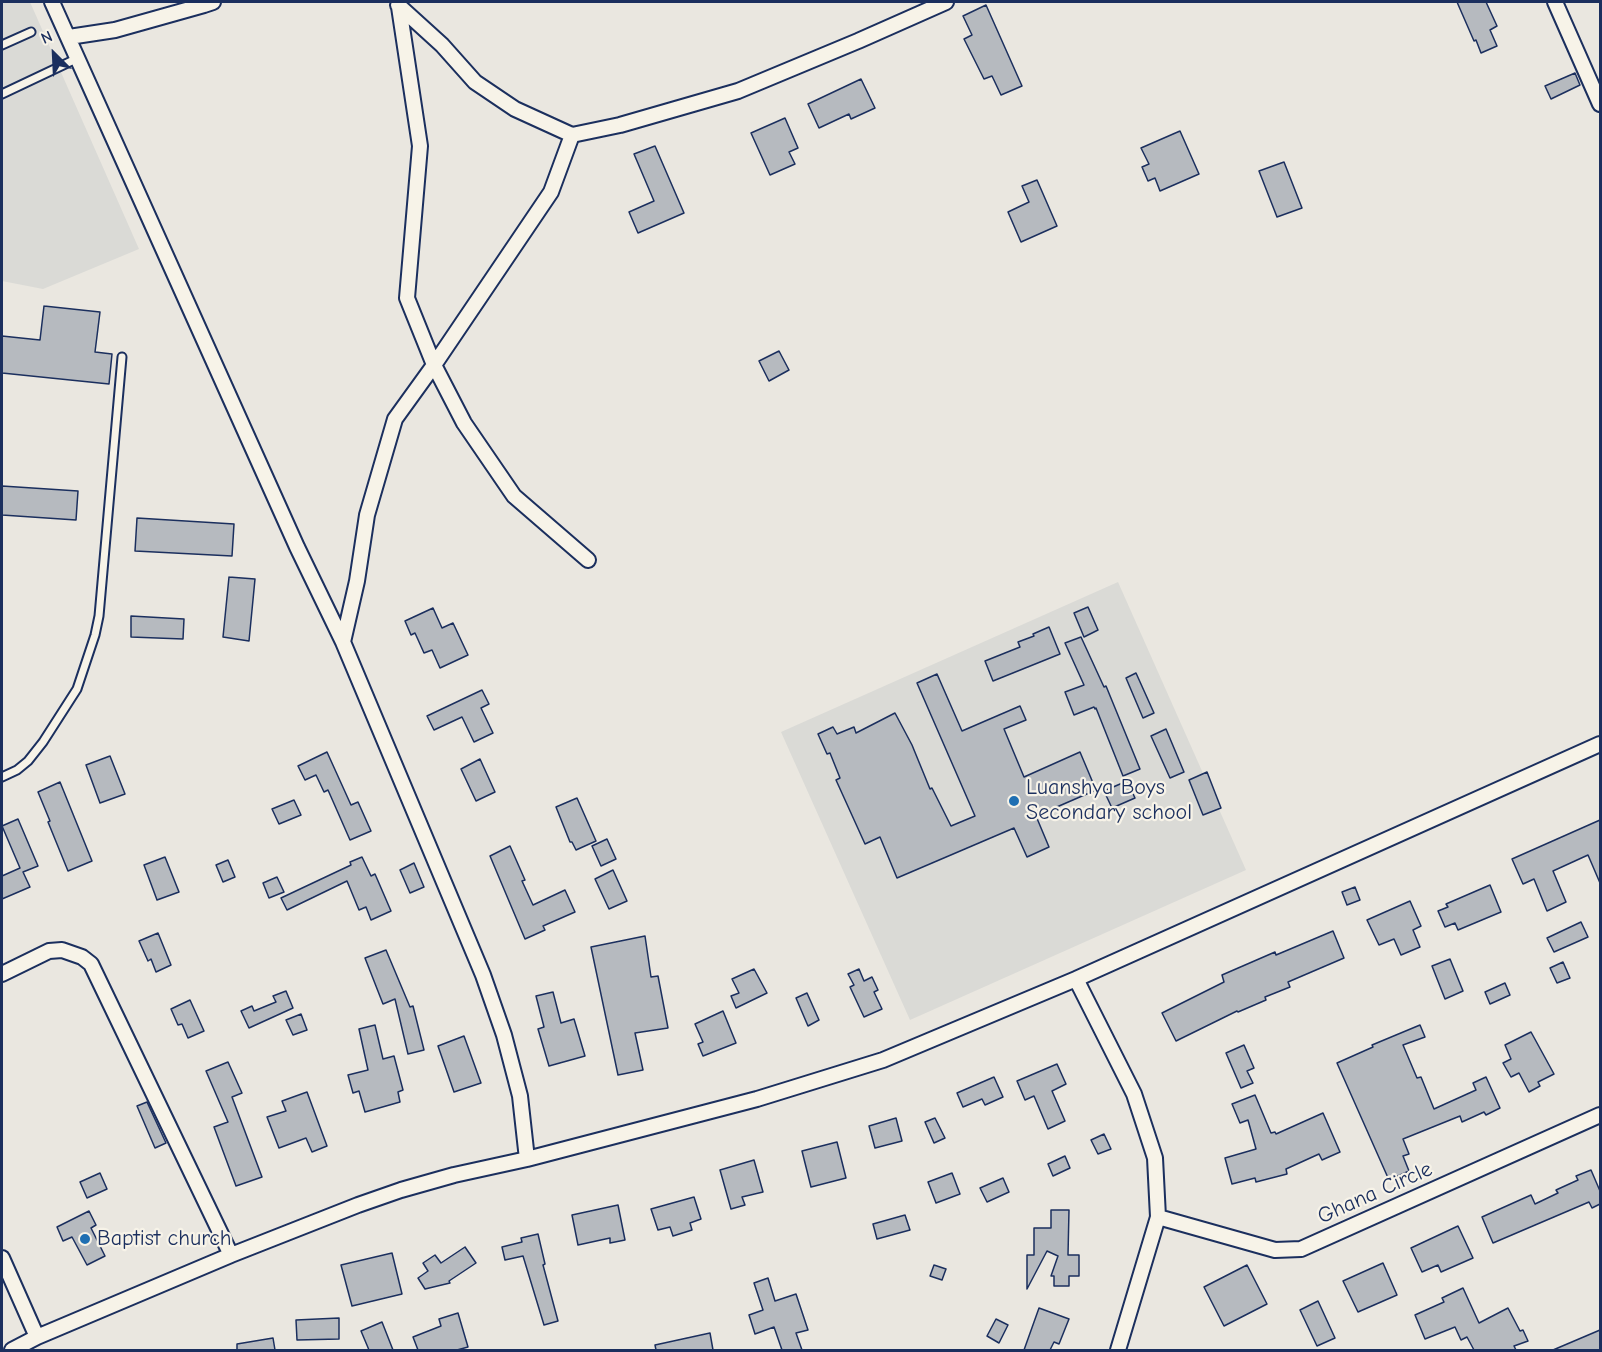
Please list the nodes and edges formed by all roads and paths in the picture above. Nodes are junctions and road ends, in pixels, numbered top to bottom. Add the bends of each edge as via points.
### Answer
1 (52, 2) edge
2 (213, 2) edge
3 (946, 2) edge
4 (1555, 2) edge
5 (398, 4) edge
6 (31, 32) dead end
7 (69, 37) junction
8 (2, 45) edge
9 (78, 58) junction
10 (2, 94) edge
11 (1600, 104) edge
12 (572, 135) junction
13 (123, 357) dead end
14 (434, 365) junction
15 (588, 560) dead end
16 (343, 642) junction
17 (1600, 744) edge
18 (2, 777) edge
19 (2, 974) edge
20 (1077, 979) junction
21 (1600, 1115) edge
22 (527, 1159) junction
23 (1158, 1217) junction
24 (231, 1255) junction
25 (2, 1258) edge
26 (36, 1337) junction
27 (12, 1350) edge
28 (1119, 1350) edge

1 - 7 street
2 - 7 street via 116,30
3 - 12 street via 738,91
4 - 11 street
5 - 12 street via 475,82 515,109
5 - 14 street via 420,146 407,298
6 - 8 lane
7 - 9 street
9 - 10 lane
9 - 16 street
12 - 14 street via 551,192
13 - 18 lane via 95,635 77,689 44,742 28,761
14 - 15 street via 464,423 514,496
14 - 16 street via 394,419 367,515
16 - 22 street via 483,975 520,1096
17 - 20 street
19 - 24 street via 49,951 62,950 92,964
20 - 22 street via 883,1060 757,1099
20 - 23 street via 1134,1094 1155,1158
21 - 23 street, Ghana Circle via 1301,1249 1275,1250
22 - 24 street via 401,1190
23 - 28 street
24 - 26 street
25 - 26 street
26 - 27 street

